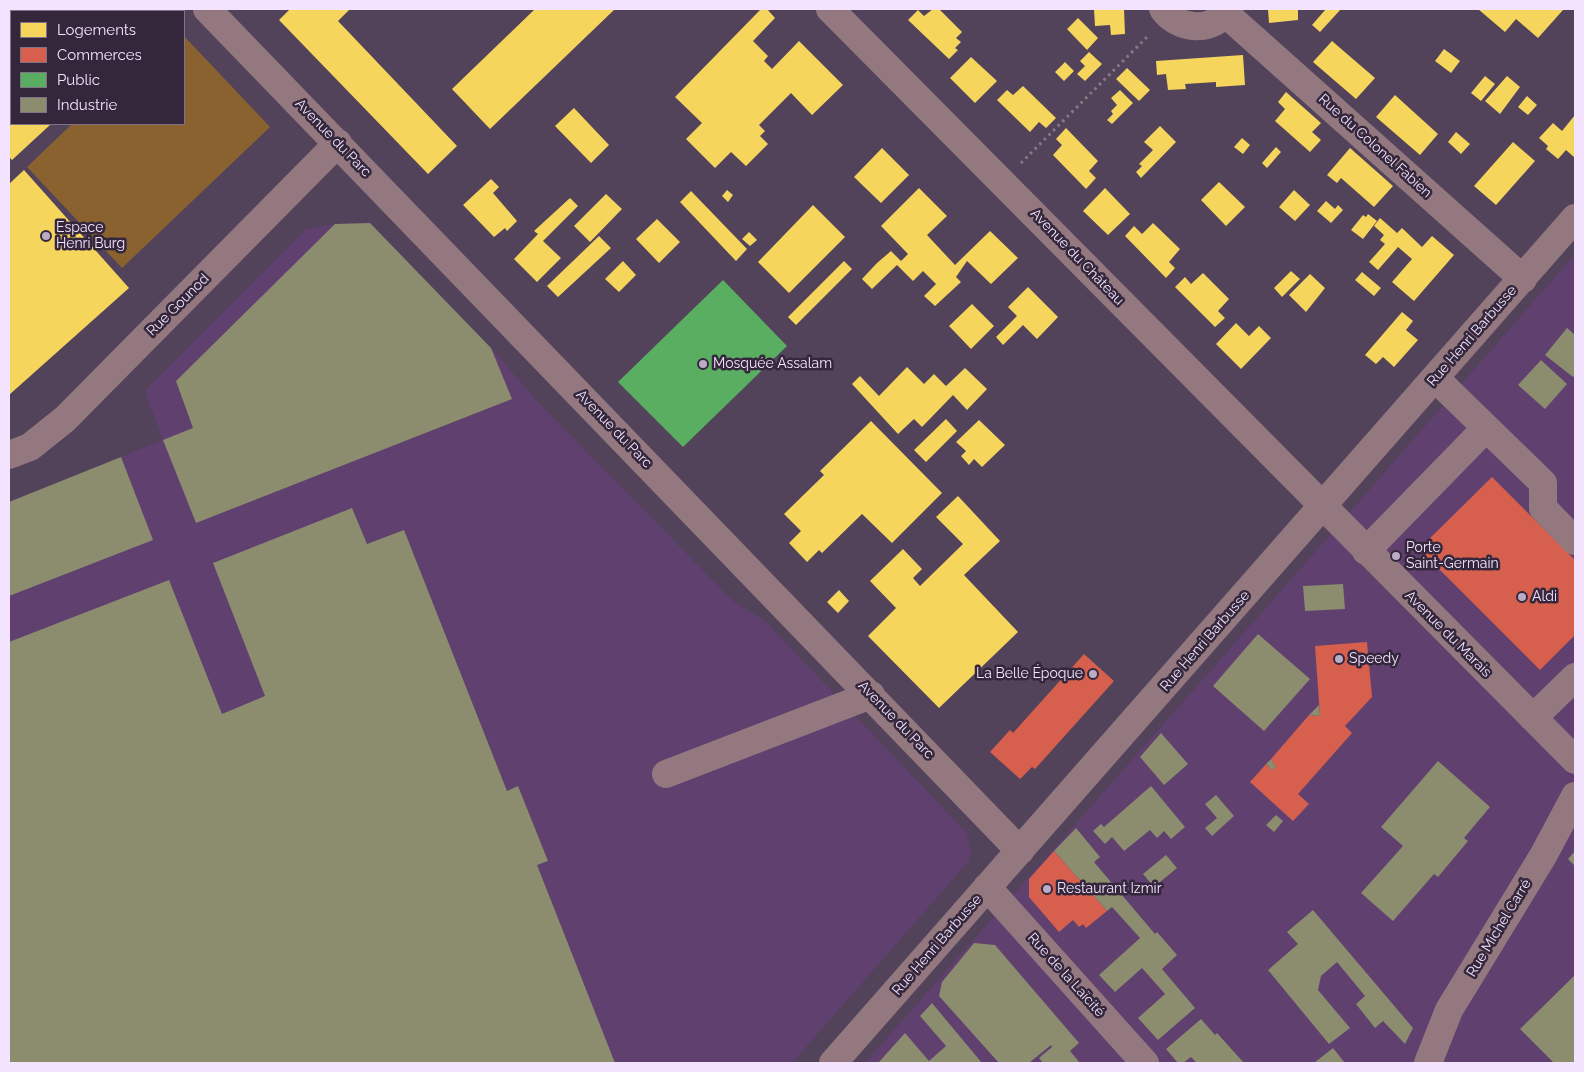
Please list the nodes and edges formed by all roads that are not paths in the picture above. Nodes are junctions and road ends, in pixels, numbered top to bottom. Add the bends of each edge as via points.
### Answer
1 (208, 9) edge
2 (830, 9) edge
3 (1228, 11) edge
4 (1166, 12) edge
5 (338, 143) junction
6 (1575, 218) edge
7 (1523, 278) junction
8 (1435, 378) junction
9 (1486, 428) junction
10 (9, 455) edge
11 (1322, 507) junction
12 (1575, 541) edge
13 (1366, 551) junction
14 (1575, 677) edge
15 (871, 695) junction
16 (1533, 718) junction
17 (1575, 760) edge
18 (666, 774) dead end
19 (1575, 796) edge
20 (1020, 851) junction
21 (987, 887) junction
22 (833, 1063) edge
23 (1146, 1063) edge
24 (1428, 1063) edge

1 - 5 street, Avenue du Parc
2 - 11 street, Avenue du Château
3 - 4 street via 1208,25 1198,27 1187,26
3 - 7 street, Rue du Colonel Fabien
5 - 10 street, Rue Gounod via 65,419 30,447
5 - 15 street, Avenue du Parc
6 - 7 street, Rue Henri Barbusse
7 - 8 street, Rue Henri Barbusse
8 - 9 street
8 - 11 street, Rue Henri Barbusse
9 - 12 street via 1543,483 1543,508
9 - 13 street
11 - 13 street, Avenue du Marais
11 - 20 street, Rue Henri Barbusse
13 - 16 street, Avenue du Marais
14 - 16 street
15 - 18 street
15 - 20 street, Avenue du Parc
16 - 17 street, Avenue du Marais
19 - 24 street, Rue Michel Carré via 1543,856 1449,1010
20 - 21 street, Rue Henri Barbusse
21 - 22 street, Rue Henri Barbusse
21 - 23 street, Rue de la Laïcité

